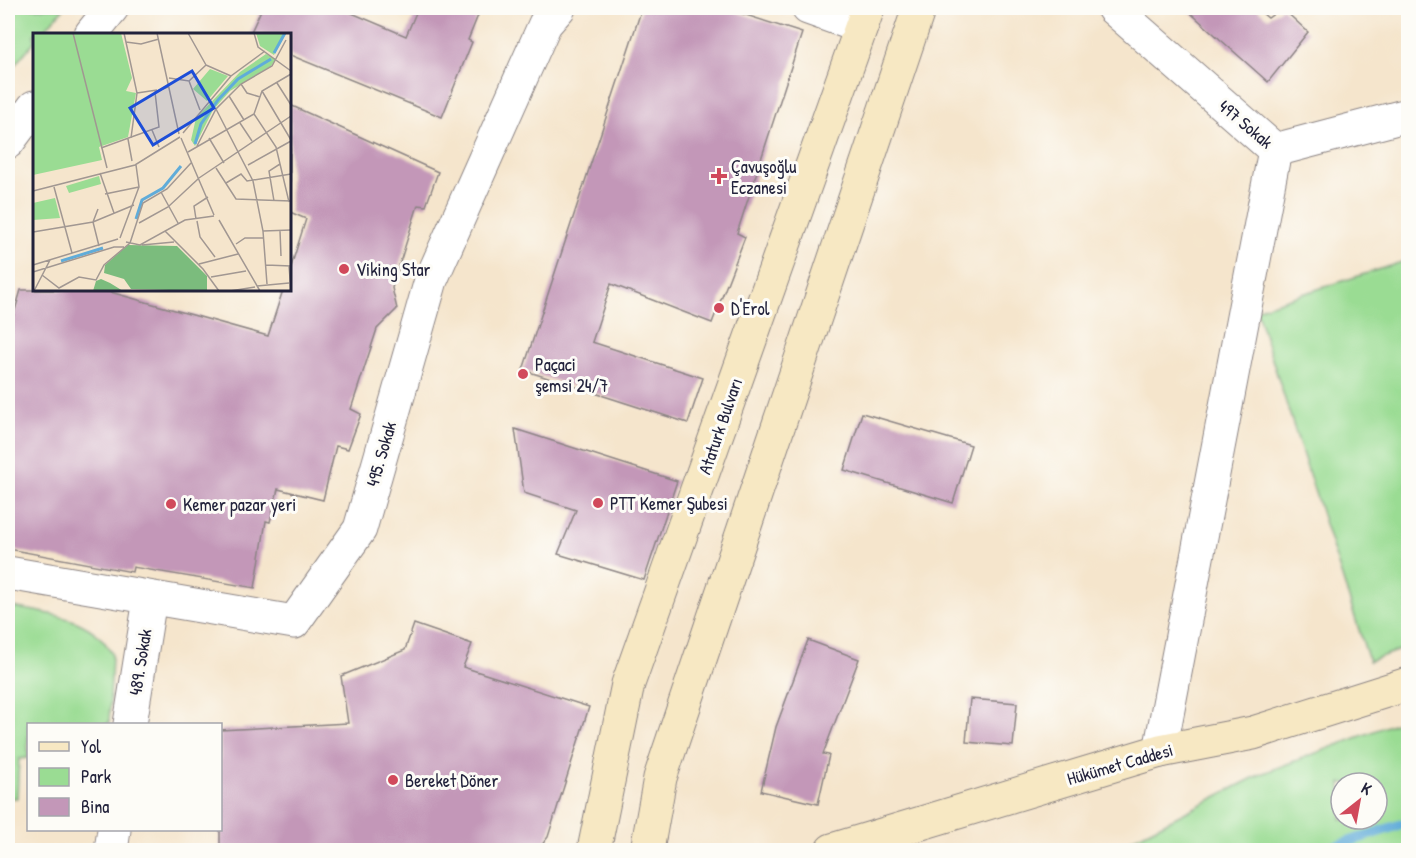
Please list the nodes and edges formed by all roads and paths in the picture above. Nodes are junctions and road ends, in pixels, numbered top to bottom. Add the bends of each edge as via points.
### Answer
1 (112, 8) edge
2 (559, 8) edge
3 (808, 8) edge
4 (920, 8) edge
5 (1113, 8) edge
6 (864, 17) edge
7 (92, 33) edge
8 (33, 108) edge
9 (1408, 115) edge
10 (8, 142) edge
11 (1275, 150) junction
12 (8, 573) edge
13 (150, 599) junction
14 (1408, 684) edge
15 (130, 723) edge
16 (1160, 751) junction
17 (114, 831) edge
18 (111, 850) edge
19 (594, 850) edge
20 (648, 850) edge
21 (832, 850) edge

1 - 7 street
2 - 13 street, 495. Sokak via 545,24 430,280 360,529 294,622
3 - 6 street
4 - 20 main road via 660,778
5 - 11 street, 497 Sokak
6 - 19 main road, Ataturk Bulvarı via 628,684
8 - 10 street
9 - 11 street, 497 Sokak
11 - 16 street
12 - 13 street, 495. Sokak
13 - 15 street, 489. Sokak
14 - 16 main road, Hükümet Caddesi via 1253,733
16 - 21 main road, Hükümet Caddesi
17 - 18 street

